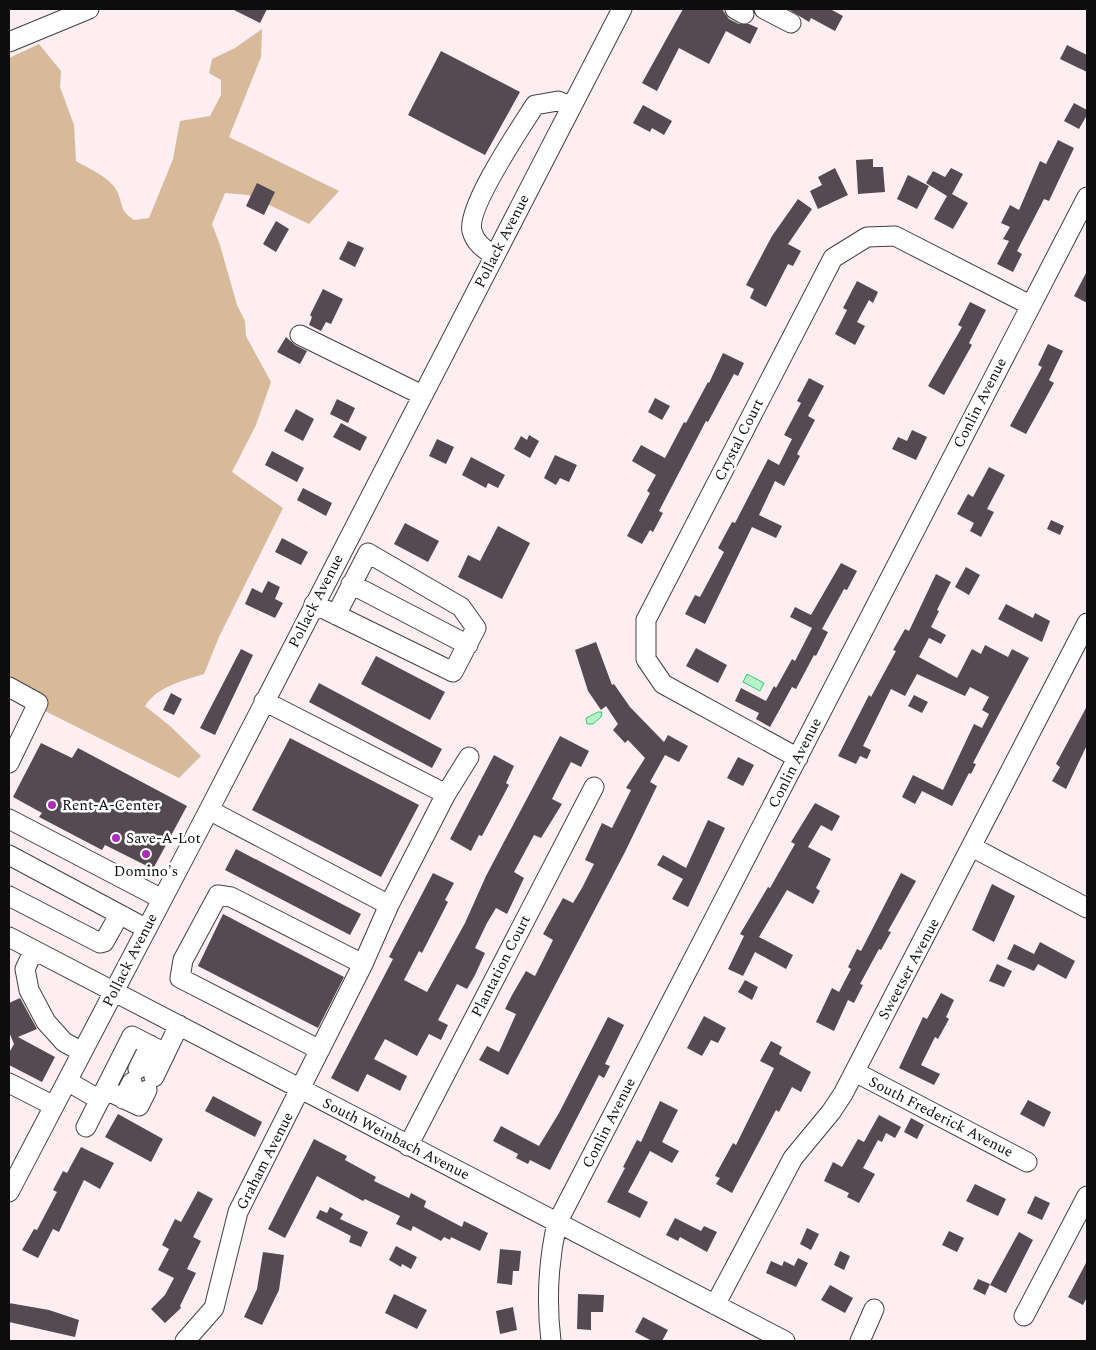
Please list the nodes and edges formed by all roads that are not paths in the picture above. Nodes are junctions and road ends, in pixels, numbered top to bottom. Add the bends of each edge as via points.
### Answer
1 (622, 9) edge
2 (764, 9) edge
3 (78, 11) edge
4 (791, 23) dead end
5 (9, 42) edge
6 (571, 106) junction
7 (1087, 198) edge
8 (494, 255) junction
9 (1030, 306) junction
10 (300, 335) dead end
11 (422, 395) junction
12 (346, 542) junction
13 (368, 553) junction
14 (352, 584) junction
15 (314, 604) junction
16 (336, 615) junction
17 (1087, 623) edge
18 (468, 645) junction
19 (9, 687) edge
20 (264, 701) junction
21 (469, 756) dead end
22 (798, 758) junction
23 (9, 763) edge
24 (594, 787) dead end
25 (446, 794) junction
26 (209, 810) junction
27 (9, 819) edge
28 (972, 847) junction
29 (9, 855) edge
30 (155, 895) junction
31 (9, 896) edge
32 (389, 904) junction
33 (1087, 908) edge
34 (123, 916) junction
35 (147, 929) junction
36 (10, 941) edge
37 (34, 950) junction
38 (363, 964) junction
39 (114, 992) junction
40 (179, 1025) junction
41 (158, 1049) junction
42 (320, 1050) junction
43 (82, 1052) junction
44 (855, 1072) junction
45 (67, 1081) junction
46 (9, 1083) edge
47 (301, 1090) junction
48 (103, 1094) junction
49 (54, 1106) junction
50 (86, 1127) dead end
51 (408, 1146) junction
52 (1027, 1162) dead end
53 (9, 1192) edge
54 (1087, 1196) edge
55 (557, 1223) junction
56 (715, 1305) junction
57 (874, 1309) dead end
58 (1024, 1316) dead end
59 (761, 1336) edge
60 (186, 1341) edge
61 (551, 1341) edge
62 (785, 1341) edge
63 (860, 1341) edge

1 - 6 street, Pollack Avenue
2 - 4 street
3 - 5 street
6 - 8 street, Pollack Avenue
6 - 8 street via 558,102 535,106 475,208 471,230 481,248
7 - 9 street, Conlin Avenue
8 - 11 street, Pollack Avenue
9 - 22 street, Conlin Avenue
9 - 22 street, Crystal Court via 895,236 867,237 833,258 646,620 646,659 664,684
10 - 11 street
11 - 12 street, Pollack Avenue
12 - 13 street
12 - 15 street, Pollack Avenue
13 - 14 street
13 - 18 street via 461,607 476,628
14 - 16 street
14 - 18 street
15 - 16 street
15 - 20 street, Pollack Avenue
16 - 18 street via 454,672
17 - 28 street, Sweetser Avenue
19 - 23 street via 38,703
20 - 25 street
20 - 26 street, Pollack Avenue
21 - 25 street, Graham Avenue
22 - 55 street, Conlin Avenue
24 - 51 street, Plantation Court
25 - 32 street, Graham Avenue
26 - 30 street, Pollack Avenue
26 - 32 street
27 - 30 street
28 - 33 street
28 - 44 street, Sweetser Avenue
29 - 34 street
30 - 35 street, Pollack Avenue
31 - 34 street via 100,943 104,942 118,918
32 - 38 street, Graham Avenue
34 - 35 street
35 - 39 street, Pollack Avenue
36 - 37 street, South Weinbach Avenue
37 - 39 street, South Weinbach Avenue
37 - 43 street via 25,969 29,990 46,1022 64,1042
38 - 42 street, Graham Avenue
38 - 42 street via 231,897 218,895 183,960 180,978
39 - 40 street, South Weinbach Avenue
39 - 43 street, Pollack Avenue
40 - 41 street
40 - 47 street, South Weinbach Avenue
41 - 48 street via 139,1083
41 - 48 street via 132,1036
42 - 47 street, Graham Avenue
43 - 45 street, Pollack Avenue
44 - 52 street, South Frederick Avenue
44 - 56 street, Sweetser Avenue via 831,1112 792,1158
45 - 48 street
45 - 49 street, Pollack Avenue
46 - 49 street
47 - 51 street, South Weinbach Avenue
47 - 60 street, Graham Avenue via 238,1212 214,1308
48 - 50 street
49 - 53 street, Pollack Avenue
51 - 55 street, South Weinbach Avenue
54 - 58 street
55 - 56 street, South Weinbach Avenue
55 - 61 street, Conlin Avenue via 548,1274 547,1314
56 - 59 street, South Weinbach Avenue
57 - 63 street
59 - 62 street, South Weinbach Avenue

